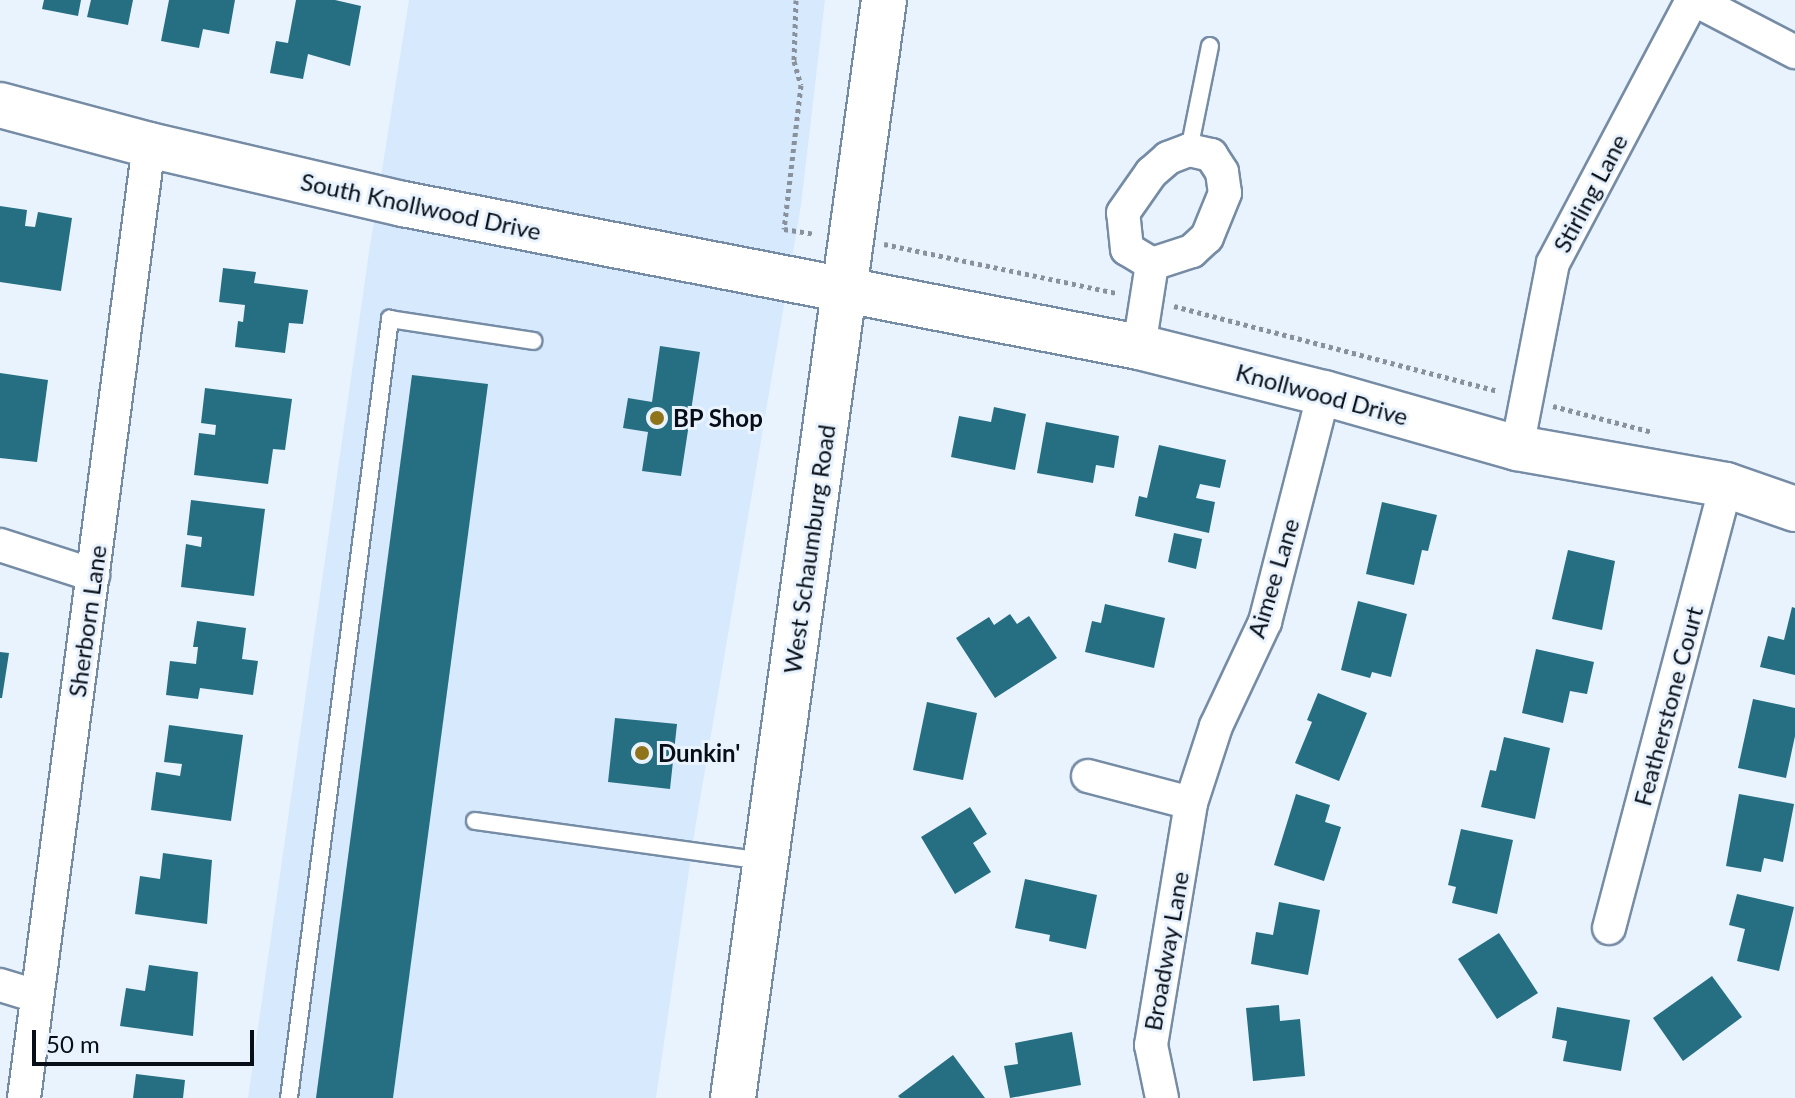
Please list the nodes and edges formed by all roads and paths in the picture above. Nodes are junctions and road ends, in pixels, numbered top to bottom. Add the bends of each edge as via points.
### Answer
1 (796, 0) edge
2 (884, 0) edge
3 (1694, 0) edge
4 (1210, 46) dead end
5 (1795, 52) edge
6 (0, 105) edge
7 (149, 145) junction
8 (1189, 150) junction
9 (784, 229) dead end
10 (902, 247) dead end
11 (1152, 264) junction
12 (845, 292) junction
13 (1147, 300) junction
14 (533, 341) dead end
15 (1139, 347) junction
16 (1324, 393) junction
17 (1527, 399) junction
18 (1664, 435) dead end
19 (1517, 448) junction
20 (1726, 485) junction
21 (1795, 509) edge
22 (0, 545) edge
23 (93, 575) junction
24 (1088, 776) dead end
25 (1191, 803) junction
26 (475, 821) dead end
27 (766, 861) junction
28 (1609, 928) dead end
29 (0, 985) edge
30 (36, 996) junction
31 (24, 1098) edge
32 (289, 1098) edge
33 (733, 1098) edge
34 (1162, 1098) edge

1 - 9 path via 794,61 801,85
2 - 12 street, West Schaumburg Road
3 - 5 street
3 - 17 street, Stirling Lane via 1553,263
4 - 8 lane
6 - 7 street, South Knollwood Drive
7 - 12 street, South Knollwood Drive via 403,204
7 - 23 street, Sherborn Lane
8 - 11 street via 1168,158 1151,173 1123,213 1127,249
8 - 11 street via 1211,155 1222,172 1225,193 1207,237 1192,251
10 - 13 path
11 - 13 street
12 - 15 street, Knollwood Drive
12 - 27 street, West Schaumburg Road
13 - 15 street
13 - 17 path
14 - 32 lane via 390,319
15 - 16 street, Knollwood Drive
16 - 19 street, Knollwood Drive
16 - 25 street, Aimee Lane via 1265,622 1216,726
17 - 18 path
17 - 19 street, Stirling Lane
19 - 20 street, Knollwood Drive
20 - 21 street, Knollwood Drive
20 - 28 street, Featherstone Court
22 - 23 street
23 - 30 street, Sherborn Lane
24 - 25 street
25 - 34 street, Broadway Lane via 1151,1045
26 - 27 lane
27 - 33 street, West Schaumburg Road
29 - 30 street
30 - 31 street, Sherborn Lane

